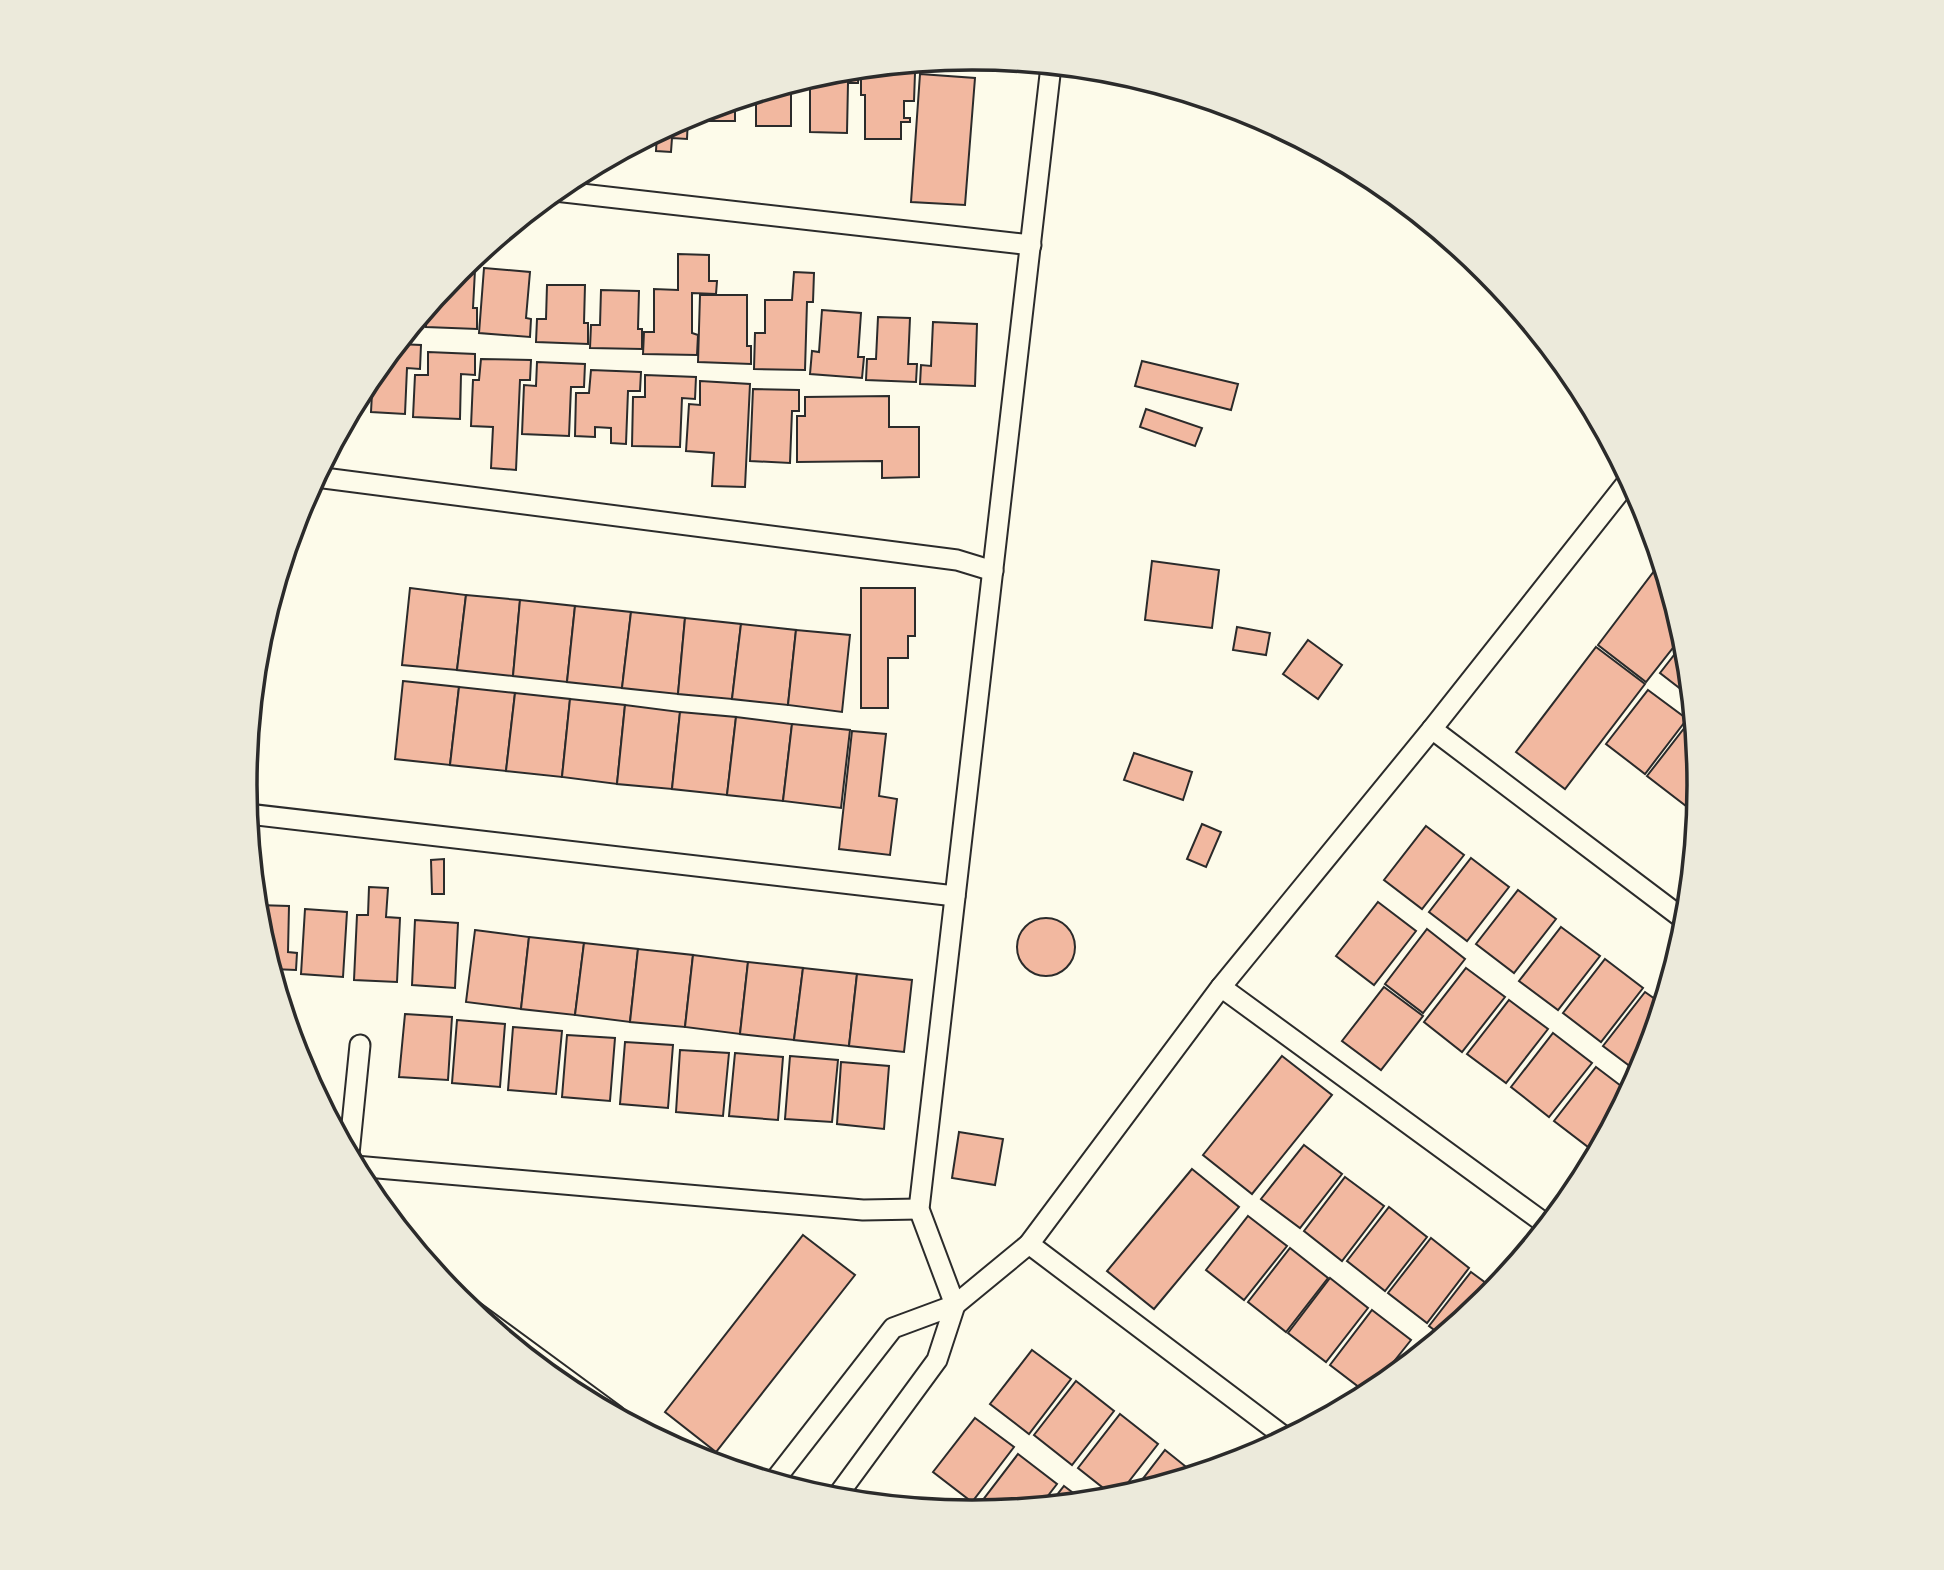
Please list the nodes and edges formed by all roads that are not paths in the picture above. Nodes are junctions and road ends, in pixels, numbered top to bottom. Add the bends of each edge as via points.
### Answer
1 (1050, 75) edge
2 (571, 193) edge
3 (1031, 245) junction
4 (327, 478) edge
5 (1622, 488) edge
6 (993, 571) junction
7 (1432, 729) junction
8 (258, 815) edge
9 (955, 895) junction
10 (1675, 913) edge
11 (1221, 987) junction
12 (360, 1045) dead end
13 (351, 1138) edge
14 (368, 1167) edge
15 (919, 1209) junction
16 (1539, 1220) edge
17 (1029, 1244) junction
18 (955, 1305) junction
19 (1277, 1431) edge
20 (780, 1474) edge
21 (850, 1489) edge

1 - 3 lane
2 - 3 lane
3 - 6 lane
4 - 6 lane via 957,560
5 - 7 lane
6 - 9 lane
7 - 10 lane
7 - 11 lane
8 - 9 lane
9 - 15 lane
11 - 16 lane
11 - 17 lane
12 - 13 lane
14 - 15 lane via 863,1210
15 - 18 lane
17 - 18 lane
17 - 19 lane
18 - 20 lane via 892,1328
18 - 21 lane via 937,1360

